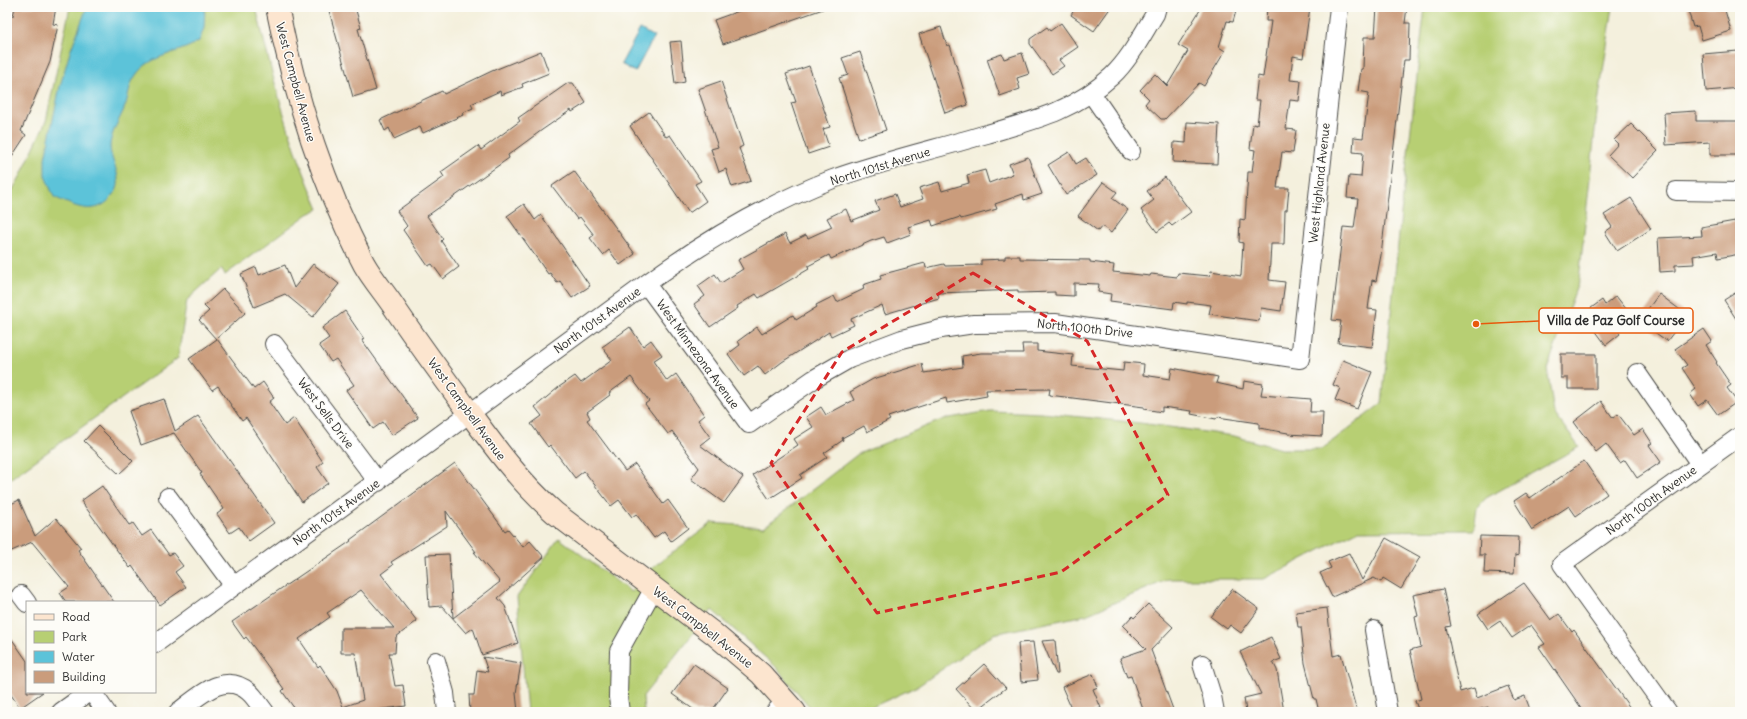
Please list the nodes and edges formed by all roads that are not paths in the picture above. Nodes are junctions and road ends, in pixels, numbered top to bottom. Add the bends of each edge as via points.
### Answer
1 (277, 7) edge
2 (1157, 7) edge
3 (1339, 7) edge
4 (1091, 93) junction
5 (1131, 151) dead end
6 (1676, 191) dead end
7 (1740, 192) edge
8 (646, 284) junction
9 (274, 344) dead end
10 (1300, 359) joint
11 (1638, 373) dead end
12 (470, 414) junction
13 (749, 424) joint
14 (1740, 436) edge
15 (1700, 464) junction
16 (378, 482) junction
17 (168, 497) dead end
18 (234, 586) junction
19 (654, 588) junction
20 (1374, 630) dead end
21 (156, 643) edge
22 (436, 661) dead end
23 (1202, 664) dead end
24 (88, 693) edge
25 (93, 693) edge
26 (786, 709) edge
27 (61, 712) edge
28 (106, 712) edge
29 (178, 712) edge
30 (265, 712) edge
31 (447, 712) edge
32 (620, 712) edge
33 (1215, 712) edge
34 (1388, 712) edge
35 (1668, 712) edge

1 - 12 street, West Campbell Avenue via 300,107 323,171 365,265
2 - 4 street, North 101st Avenue via 1128,57 1113,75
3 - 10 street, West Highland Avenue
4 - 5 street
4 - 8 street, North 101st Avenue via 1052,114 835,179 792,196 724,231
6 - 7 street
8 - 12 street, North 101st Avenue
8 - 13 street, West Minnezona Avenue
9 - 16 street, West Sells Drive
10 - 13 street, North 100th Drive via 1055,323 974,324 902,339 849,359 814,379
11 - 15 street
12 - 16 street, North 101st Avenue
12 - 19 street, West Campbell Avenue via 510,468 538,498
14 - 15 street, North 100th Avenue
15 - 35 street, North 100th Avenue via 1562,564
16 - 18 street, North 101st Avenue
17 - 18 street
18 - 21 street, North 101st Avenue
19 - 26 street, West Campbell Avenue via 745,659
19 - 32 street via 620,651
20 - 34 street
22 - 31 street via 445,693
23 - 33 street
24 - 27 street
25 - 28 street
29 - 30 street via 213,687 232,683 249,692

